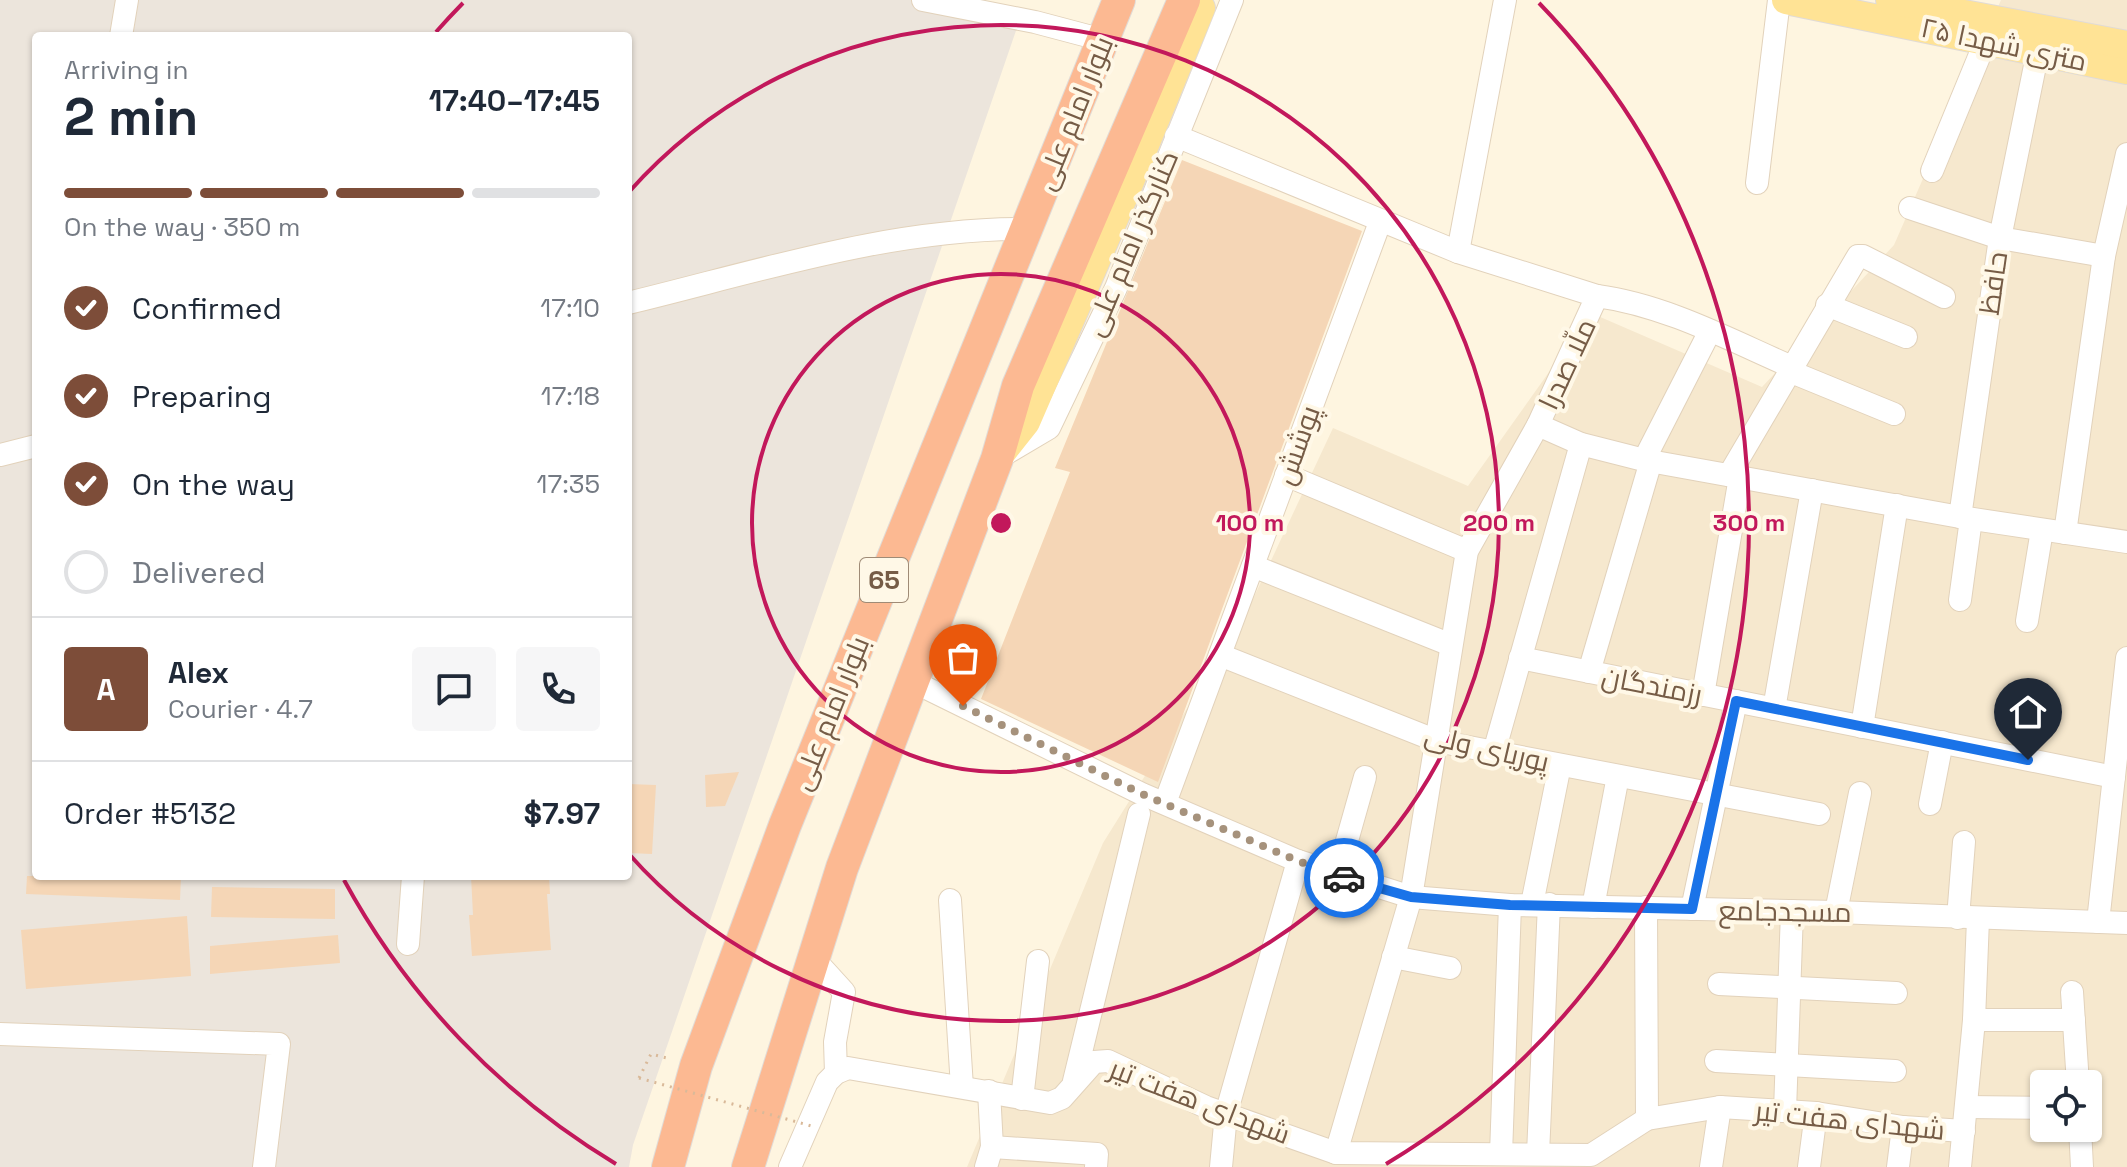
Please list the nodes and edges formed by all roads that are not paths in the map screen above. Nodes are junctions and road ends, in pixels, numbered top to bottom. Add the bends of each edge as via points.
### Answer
1 (127, 0) edge
2 (923, 0) edge
3 (1119, 0) edge
4 (1232, 0) edge
5 (1505, 0) edge
6 (1779, 0) edge
7 (1786, 0) edge
8 (1890, 0) edge
9 (1192, 4) edge
10 (1990, 30) junction
11 (122, 32) edge
12 (1103, 40) junction
13 (2127, 45) edge
14 (2038, 51) junction
15 (2127, 70) edge
16 (1176, 136) junction
17 (2127, 154) edge
18 (1932, 171) dead end
19 (1757, 183) dead end
20 (1910, 208) dead end
21 (1380, 222) junction
22 (1027, 229) junction
23 (2000, 238) junction
24 (1458, 252) junction
25 (2104, 256) junction
26 (1597, 296) junction
27 (1944, 297) dead end
28 (632, 302) edge
29 (1827, 305) junction
30 (1710, 331) junction
31 (1906, 337) dead end
32 (1790, 369) junction
33 (1894, 414) dead end
34 (1538, 425) junction
35 (1581, 444) junction
36 (32, 447) edge
37 (0, 455) edge
38 (997, 459) junction
39 (1648, 461) junction
40 (1286, 475) junction
41 (1735, 476) junction
42 (1812, 490) junction
43 (1897, 505) junction
44 (1965, 518) junction
45 (2042, 530) junction
46 (2065, 533) junction
47 (2127, 542) edge
48 (1467, 551) junction
49 (1253, 566) junction
50 (1960, 600) dead end
51 (2027, 621) dead end
52 (1451, 645) junction
53 (1220, 655) junction
54 (1520, 658) junction
55 (2127, 658) edge
56 (1589, 672) junction
57 (912, 681) junction
58 (1703, 695) junction
59 (1736, 701) junction
60 (1774, 709) junction
61 (1862, 727) junction
62 (1437, 741) junction
63 (1942, 742) junction
64 (1494, 752) junction
65 (1560, 765) junction
66 (1618, 776) junction
67 (1365, 777) dead end
68 (2114, 777) junction
69 (1860, 793) dead end
70 (1718, 795) junction
71 (1165, 803) junction
72 (1930, 804) dead end
73 (1139, 814) dead end
74 (1819, 814) dead end
75 (1964, 842) dead end
76 (1298, 861) junction
77 (1337, 876) junction
78 (413, 880) edge
79 (1411, 897) junction
80 (950, 900) dead end
81 (1531, 904) junction
82 (1593, 907) junction
83 (1646, 907) junction
84 (1692, 909) junction
85 (1792, 911) junction
86 (1836, 912) junction
87 (1968, 918) junction
88 (2098, 922) junction
89 (2127, 923) edge
90 (408, 944) dead end
91 (1393, 957) junction
92 (814, 959) junction
93 (1038, 961) dead end
94 (1450, 968) dead end
95 (1719, 984) dead end
96 (1788, 989) junction
97 (2072, 992) dead end
98 (1896, 993) dead end
99 (1974, 1020) junction
100 (2074, 1020) junction
101 (0, 1034) edge
102 (1716, 1061) dead end
103 (1789, 1065) junction
104 (2077, 1070) edge
105 (1895, 1071) dead end
106 (836, 1073) junction
107 (1073, 1084) junction
108 (962, 1087) junction
109 (989, 1091) junction
110 (1022, 1099) junction
111 (1720, 1107) junction
112 (1966, 1107) junction
113 (2030, 1108) edge
114 (1785, 1111) junction
115 (1816, 1113) junction
116 (1226, 1114) junction
117 (1647, 1119) junction
118 (1903, 1127) junction
119 (1964, 1131) junction
120 (2081, 1142) edge
121 (1336, 1153) junction
122 (1538, 1154) junction
123 (989, 1157) edge
124 (1490, 1158) edge
125 (1386, 1160) edge
126 (1591, 1161) edge
127 (264, 1167) edge
128 (668, 1167) edge
129 (748, 1167) edge
130 (790, 1167) edge
131 (1096, 1167) edge
132 (1221, 1167) edge
133 (1711, 1167) edge
134 (1809, 1167) edge
135 (1898, 1167) edge
136 (1960, 1167) edge
137 (2082, 1167) edge

1 - 11 street
2 - 12 street
3 - 12 highway, بلوار امام علی / 65
4 - 16 street, کنارگذر امام علی
5 - 24 street
6 - 19 street
7 - 10 main road, ۲۵ متری شهدا
8 - 10 main road, ۲۵ متری شهدا
9 - 38 highway, بلوار امام علی / 65 via 1018,386
10 - 13 main road, ۲۵ متری شهدا
10 - 14 main road, ۲۵ متری شهدا
10 - 18 street
12 - 22 highway, بلوار امام علی / 65
14 - 15 main road, ۲۵ متری شهدا
14 - 23 street, حافظ
16 - 21 street, ملّا صدرا
16 - 38 street, کنارگذر امام علی via 1116,288 1049,428
17 - 25 street
20 - 23 street
21 - 24 street, ملّا صدرا
21 - 40 street, پوشش
22 - 28 street via 962,230 881,241
22 - 128 highway, بلوار امام علی / 65 via 785,825 696,1066
23 - 25 street
23 - 44 street, حافظ
24 - 26 street, ملّا صدرا
25 - 46 street
26 - 30 street
26 - 34 street, ملّا صدرا
27 - 29 street via 1858,256
29 - 31 street
29 - 32 street
30 - 32 street
30 - 39 street
32 - 33 street
32 - 41 street
34 - 35 street, ملّا صدرا
34 - 48 street
35 - 39 street, ملّا صدرا
35 - 54 street
36 - 37 street
38 - 57 highway, بلوار امام علی / 65
39 - 41 street, ملّا صدرا
39 - 56 street
40 - 48 street
40 - 49 street, پوشش
41 - 42 street, ملّا صدرا
41 - 58 street
42 - 43 street, ملّا صدرا
42 - 60 street
43 - 44 street, ملّا صدرا
43 - 61 street
44 - 45 street, ملّا صدرا
44 - 50 street, حافظ
45 - 46 street, ملّا صدرا
45 - 51 street
46 - 47 street, ملّا صدرا
48 - 52 street
49 - 52 street
49 - 53 street, پوشش
52 - 62 street
53 - 62 street, پوریای ولی
53 - 71 street, پوشش
54 - 56 street, رزمندگان
54 - 64 street
55 - 68 street
56 - 58 street, رزمندگان
57 - 71 street, مسجدجامع
57 - 92 highway, بلوار امام علی / 65
58 - 59 street, رزمندگان
59 - 60 street, رزمندگان
59 - 70 street
60 - 61 street, رزمندگان
61 - 63 street, رزمندگان
62 - 64 street, پوریای ولی
62 - 79 street
63 - 68 street, رزمندگان
63 - 72 street
64 - 65 street, پوریای ولی
65 - 66 street, پوریای ولی
65 - 81 street
66 - 70 street, پوریای ولی
66 - 82 street
67 - 77 street
68 - 88 street
69 - 86 street
70 - 74 street, پوریای ولی
70 - 84 street
71 - 76 street, مسجدجامع
73 - 107 street
75 - 87 street
76 - 77 street, مسجدجامع
76 - 116 street
77 - 79 street, مسجدجامع
78 - 90 street
79 - 81 street, مسجدجامع
79 - 91 street
80 - 108 street
81 - 82 street, مسجدجامع
81 - 122 street
81 - 124 street
82 - 83 street, مسجدجامع
83 - 84 street, مسجدجامع
83 - 117 street
84 - 85 street, مسجدجامع
85 - 86 street, مسجدجامع
85 - 96 street
86 - 87 street, مسجدجامع
87 - 88 street, مسجدجامع
87 - 99 street
88 - 89 street, مسجدجامع
91 - 94 street
91 - 121 street
92 - 106 street via 844,992 835,1042
92 - 129 highway, بلوار امام علی / 65
93 - 110 street
95 - 96 street
96 - 98 street
96 - 103 street
97 - 100 street
99 - 100 street
99 - 112 street
100 - 104 street
101 - 127 street via 279,1044
102 - 103 street
103 - 105 street
103 - 114 street
106 - 108 street, شهدای هفت تیر via 848,1068
106 - 130 street via 827,1082
107 - 110 street, شهدای هفت تیر via 1050,1103
107 - 116 street, شهدای هفت تیر via 1094,1062 1108,1061
108 - 109 street, شهدای هفت تیر
109 - 110 street, شهدای هفت تیر
109 - 123 street
111 - 114 street, شهدای هفت تیر
111 - 117 street, شهدای هفت تیر
111 - 133 street
112 - 113 street
112 - 119 street
114 - 115 street, شهدای هفت تیر
115 - 118 street, شهدای هفت تیر
115 - 134 street
116 - 121 street, شهدای هفت تیر
116 - 132 street
117 - 126 street, شهدای هفت تیر
118 - 119 street, شهدای هفت تیر
118 - 135 street
119 - 136 street
120 - 137 street
121 - 125 street, شهدای هفت تیر
122 - 124 street, شهدای هفت تیر
122 - 126 street, شهدای هفت تیر
123 - 131 street via 1097,1154
124 - 125 street, شهدای هفت تیر

